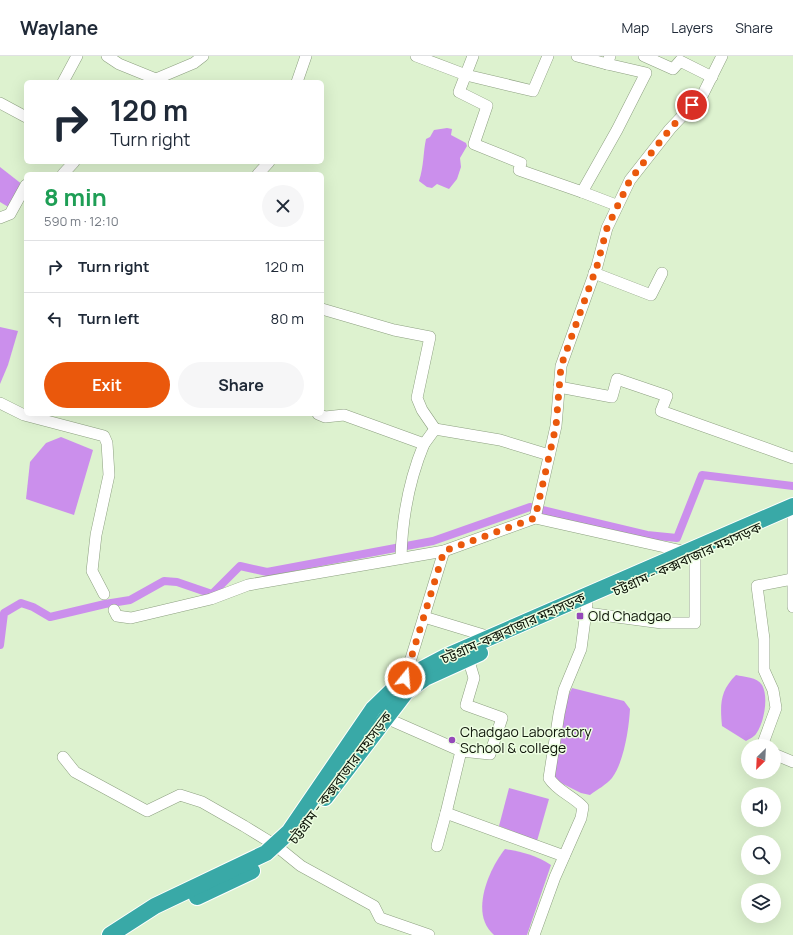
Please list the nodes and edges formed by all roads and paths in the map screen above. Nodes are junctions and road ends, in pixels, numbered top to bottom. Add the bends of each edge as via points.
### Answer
1 (77, 56) edge
2 (107, 56) edge
3 (203, 56) edge
4 (306, 56) edge
5 (416, 56) edge
6 (473, 56) edge
7 (548, 56) edge
8 (577, 56) edge
9 (644, 56) edge
10 (722, 56) edge
11 (681, 58) edge
12 (608, 60) edge
13 (466, 75) junction
14 (712, 77) junction
15 (64, 80) edge
16 (298, 80) edge
17 (0, 103) edge
18 (24, 116) edge
19 (72, 164) edge
20 (267, 164) edge
21 (65, 172) edge
22 (260, 172) edge
23 (24, 189) edge
24 (582, 192) junction
25 (616, 205) junction
26 (0, 218) edge
27 (594, 273) junction
28 (662, 273) dead end
29 (324, 310) edge
30 (559, 387) junction
31 (0, 403) edge
32 (24, 415) edge
33 (28, 416) edge
34 (323, 416) edge
35 (435, 429) junction
36 (424, 444) junction
37 (549, 455) junction
38 (793, 458) edge
39 (793, 506) edge
40 (793, 512) edge
41 (793, 516) edge
42 (535, 518) junction
43 (444, 551) junction
44 (692, 554) junction
45 (401, 558) junction
46 (792, 579) edge
47 (104, 594) dead end
48 (793, 607) edge
49 (587, 609) junction
50 (114, 610) dead end
51 (424, 617) junction
52 (490, 637) junction
53 (468, 658) junction
54 (405, 678) junction
55 (386, 718) junction
56 (765, 739) edge
57 (461, 751) junction
58 (63, 757) dead end
59 (781, 757) edge
60 (793, 762) edge
61 (446, 813) junction
62 (437, 846) dead end
63 (279, 848) junction
64 (564, 856) junction
65 (110, 935) edge
66 (126, 935) edge
67 (429, 935) edge
68 (534, 935) edge

1 - 15 street
2 - 3 street via 119,64 156,79 194,63
4 - 16 street
5 - 13 street
6 - 13 street
7 - 13 street via 533,91
8 - 12 street
9 - 11 street via 674,69
10 - 14 street
11 - 14 street
12 - 24 street via 646,73
13 - 24 street via 459,92 487,106 474,144 521,163 519,170
14 - 25 street via 703,94 670,129 630,180
17 - 18 street
19 - 21 street
20 - 22 street
23 - 26 street via 10,214
24 - 25 street
25 - 27 street
27 - 28 street via 651,295
27 - 30 street via 561,366
29 - 35 street via 394,330 430,337 417,398
30 - 37 street via 556,426
30 - 38 street via 612,397 617,379 667,396 661,411
31 - 32 street
33 - 47 street via 104,436 107,443 109,476 96,535 92,571
34 - 36 street via 344,415
35 - 36 street
35 - 37 street via 500,440
36 - 45 street via 414,469 403,522
37 - 42 street
39 - 44 highway, চট্টগ্রাম-কক্সবাজার মহাসড়ক
40 - 44 highway, চট্টগ্রাম - কক্সবাজার মহাসড়ক
41 - 46 street
42 - 43 street
42 - 44 street
43 - 45 street
43 - 51 street
44 - 49 highway, চট্টগ্রাম - কক্সবাজার মহাসড়ক
44 - 49 street via 695,623 662,623
44 - 52 highway, চট্টগ্রাম-কক্সবাজার মহাসড়ক
45 - 50 street via 248,585 211,599 131,618 117,616
46 - 48 street
46 - 56 street via 757,586 764,639 764,670 773,690 776,708
49 - 53 highway, চট্টগ্রাম - কক্সবাজার মহাসড়ক
49 - 64 street via 581,649 564,690 549,766 548,778 553,785 576,799 583,807 581,818
51 - 52 street
51 - 54 street
52 - 54 highway, চট্টগ্রাম-কক্সবাজার মহাসড়ক
53 - 55 highway, চট্টগ্রাম - কক্সবাজার মহাসড়ক via 425,678 406,692
53 - 57 street via 474,678 466,705 502,718 490,754
54 - 63 highway, চট্টগ্রাম-কক্সবাজার মহাসড়ক via 373,709
55 - 57 street
55 - 63 highway, চট্টগ্রাম - কক্সবাজার মহাসড়ক via 289,846
57 - 61 street
58 - 63 street via 75,772 146,811 180,795 189,796
59 - 60 street
61 - 62 street
61 - 64 street
63 - 65 highway, চট্টগ্রাম-কক্সবাজার মহাসড়ক via 155,906
63 - 66 highway, চট্টগ্রাম - কক্সবাজার মহাসড়ক via 274,859 260,867 162,913
63 - 67 street via 301,866 374,906 380,918
64 - 68 street

